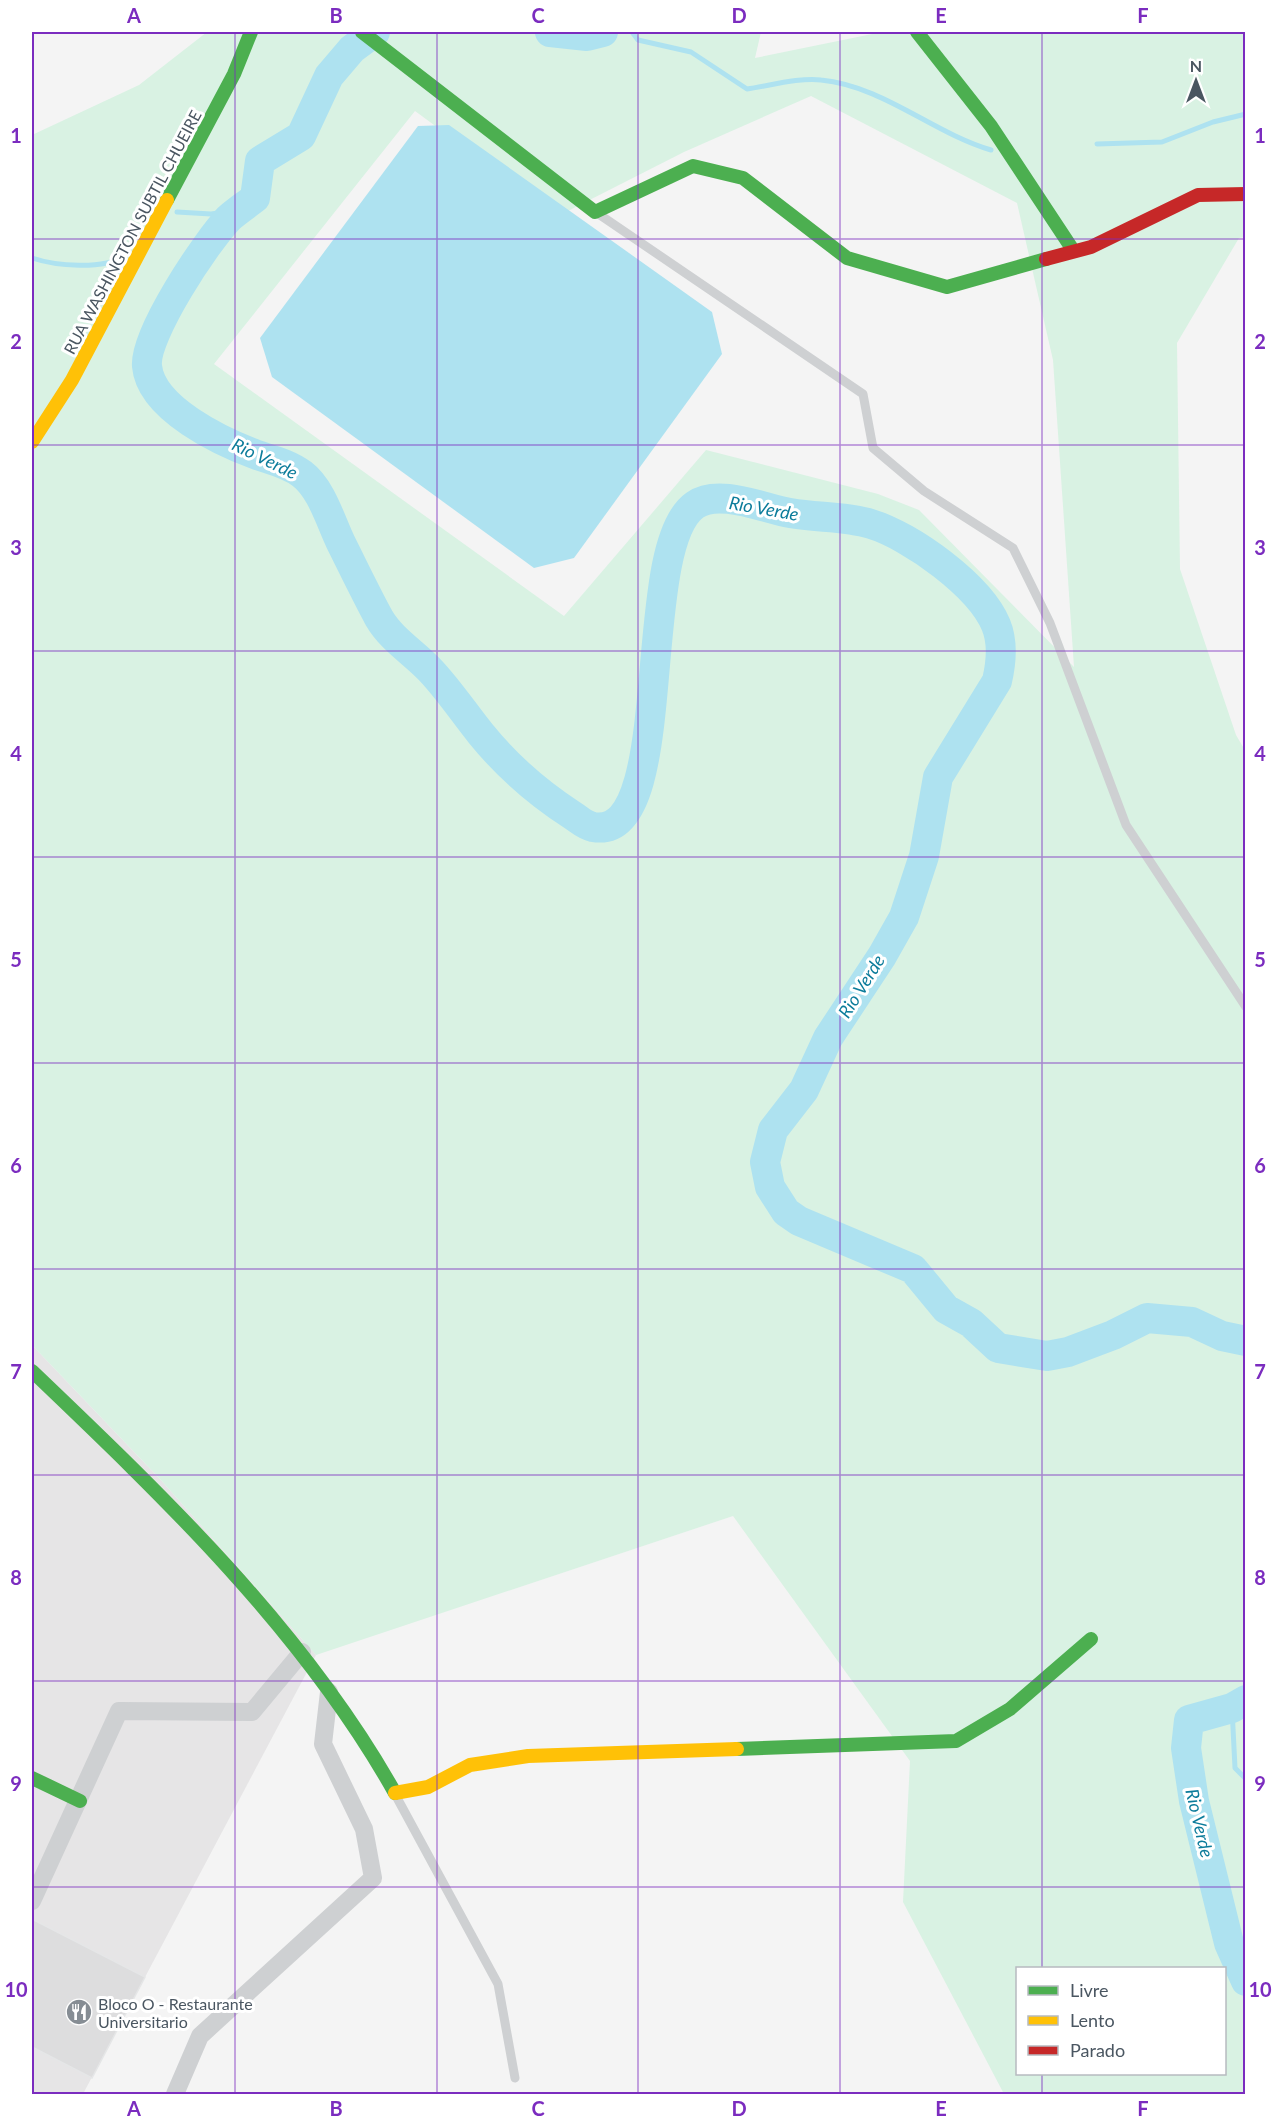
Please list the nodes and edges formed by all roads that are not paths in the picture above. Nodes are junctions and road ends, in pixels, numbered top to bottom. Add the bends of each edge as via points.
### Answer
1 (251, 32) edge
2 (362, 32) edge
3 (917, 32) edge
4 (1245, 194) edge
5 (595, 212) junction
6 (1073, 250) junction
7 (32, 442) edge
8 (1245, 1007) edge
9 (32, 1371) edge
10 (1090, 1639) dead end
11 (302, 1652) junction
12 (329, 1692) junction
13 (32, 1778) edge
14 (395, 1794) junction
15 (80, 1800) junction
16 (32, 1901) edge
17 (515, 2078) dead end
18 (175, 2094) edge

1 - 7 street, RUA WASHINGTON SUBTIL CHUEIRE via 234,74 72,380
2 - 5 street
3 - 6 street via 991,126
4 - 6 street via 1198,195 1091,247
5 - 6 street via 693,166 743,178 847,258 947,287
5 - 8 lane via 863,394 873,448 924,490 1013,548 1050,623 1126,825
9 - 11 street via 147,1481
10 - 14 street via 998,1718 956,1741 528,1756 470,1765 428,1787
11 - 12 street
11 - 15 street via 252,1713 119,1711
12 - 14 street
12 - 18 street via 323,1744 364,1829 373,1878 200,2036
13 - 15 street
14 - 17 lane via 498,1984
15 - 16 street

